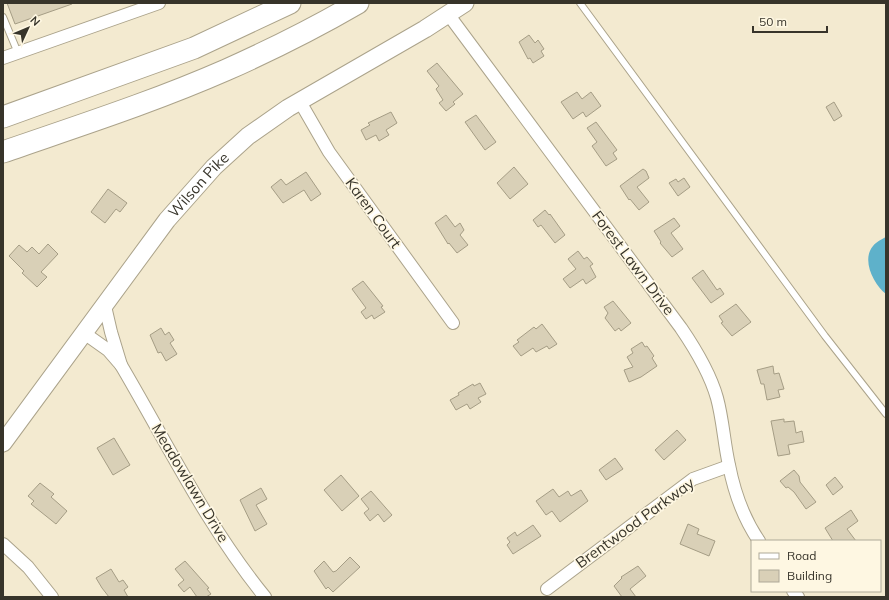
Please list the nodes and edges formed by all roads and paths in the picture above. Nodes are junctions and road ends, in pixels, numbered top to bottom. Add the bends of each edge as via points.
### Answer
1 (159, 3) edge
2 (290, 3) edge
3 (358, 3) edge
4 (465, 3) edge
5 (580, 3) edge
6 (448, 14) junction
7 (3, 17) edge
8 (3, 31) edge
9 (10, 37) junction
10 (18, 53) junction
11 (3, 58) edge
12 (299, 100) junction
13 (3, 117) edge
14 (3, 152) edge
15 (105, 306) junction
16 (453, 323) dead end
17 (84, 333) junction
18 (121, 365) junction
19 (886, 414) edge
20 (3, 443) edge
21 (729, 466) junction
22 (758, 540) edge
23 (3, 544) edge
24 (547, 589) dead end
25 (52, 597) edge
26 (264, 597) edge

1 - 10 street
2 - 13 highway via 188,50
3 - 14 highway via 225,71
4 - 6 main road, Wilson Pike
5 - 19 lane via 825,336
6 - 12 main road, Wilson Pike
6 - 21 street, Forest Lawn Drive via 692,345 717,397
7 - 9 lane
8 - 9 lane
9 - 10 lane
10 - 11 street
12 - 15 main road, Wilson Pike via 248,136 194,188 167,220
12 - 16 street, Karen Court via 329,152
15 - 17 main road, Wilson Pike
15 - 18 street, Meadowlawn Drive
17 - 18 street, Meadowlawn Drive via 108,350
17 - 20 main road, Wilson Pike
18 - 26 street, Meadowlawn Drive via 242,570
21 - 22 street, Forest Lawn Drive via 739,501
21 - 24 street, Brentwood Parkway via 693,479
23 - 25 street via 28,567

